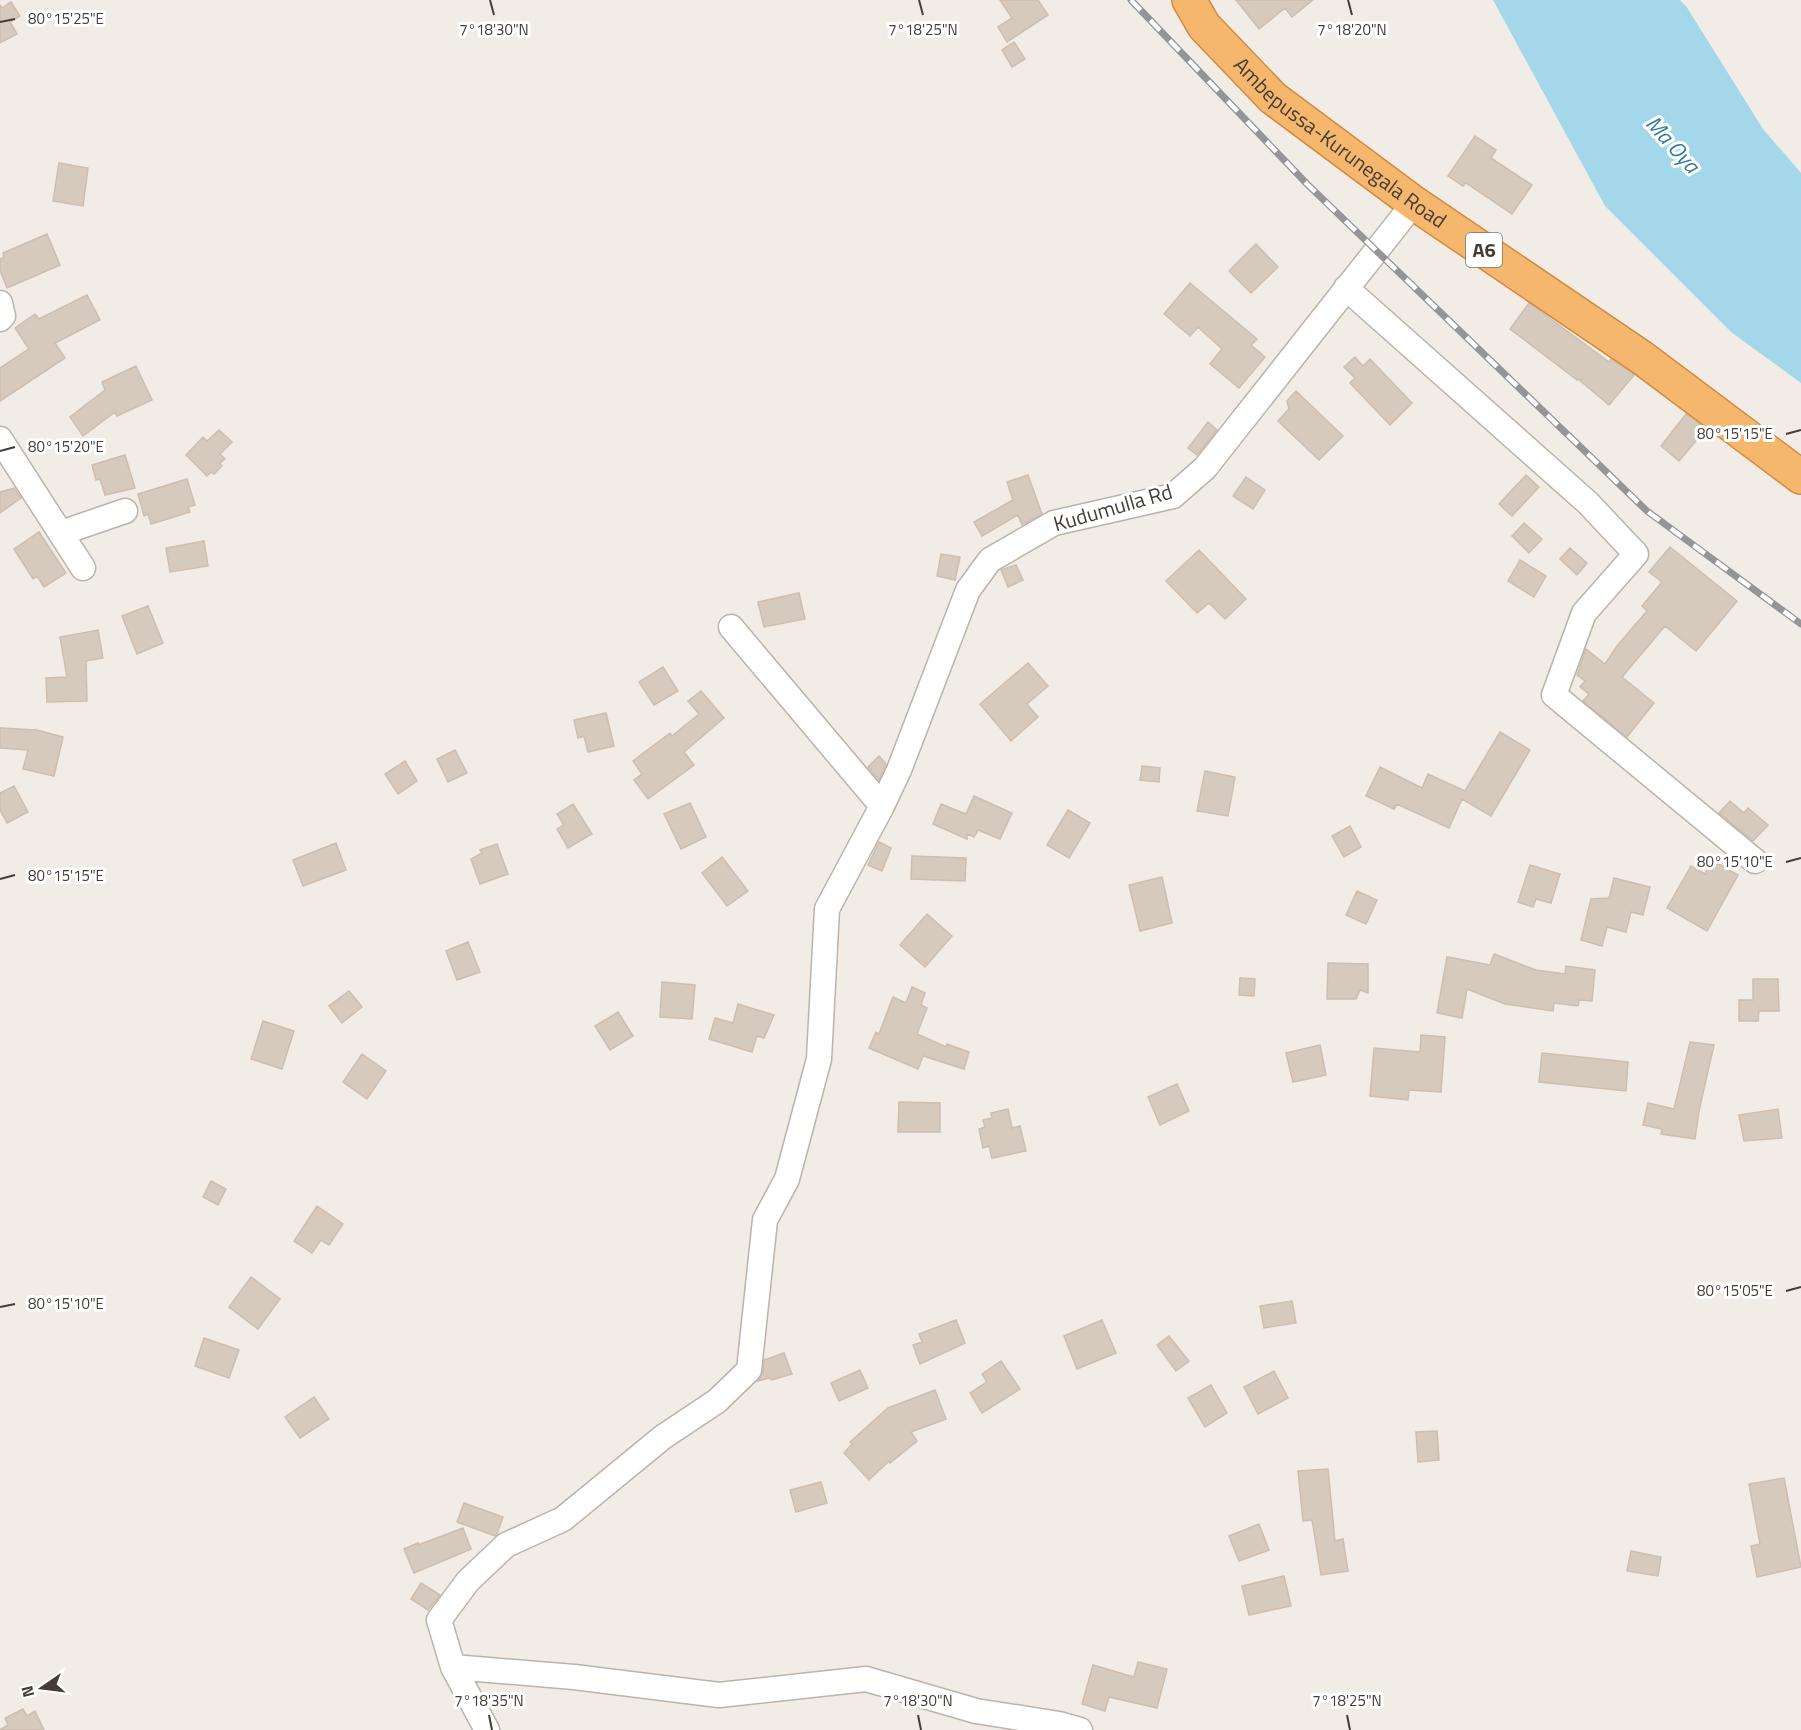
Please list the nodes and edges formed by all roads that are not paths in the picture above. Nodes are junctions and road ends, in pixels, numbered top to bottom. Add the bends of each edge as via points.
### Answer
1 (1189, 0) edge
2 (1414, 203) junction
3 (1346, 288) junction
4 (0, 303) edge
5 (0, 319) edge
6 (0, 439) edge
7 (1801, 477) edge
8 (125, 511) dead end
9 (61, 533) junction
10 (83, 568) dead end
11 (731, 627) dead end
12 (882, 806) junction
13 (1755, 861) dead end
14 (453, 1667) junction
15 (487, 1730) edge
16 (1080, 1730) edge

1 - 2 highway, Ambepussa-Kurunegala Road / A6 via 1203,26 1273,98
2 - 3 street, Kudumulla Rd
2 - 7 highway, Ambepussa-Kurunegala Road / A6 via 1641,357
3 - 12 street, Kudumulla Rd via 1205,468 1173,496 1054,523 990,560 968,591
3 - 13 street via 1588,503 1636,554 1584,613 1554,695
4 - 5 street
6 - 9 street
8 - 9 street
9 - 10 street
11 - 12 street
12 - 14 street, Kudumulla Rd via 827,909 819,1059 787,1179 765,1220 749,1370 717,1401 663,1437 563,1519 506,1545 468,1581 439,1620
14 - 15 street
14 - 16 street via 719,1695 866,1679 976,1711

